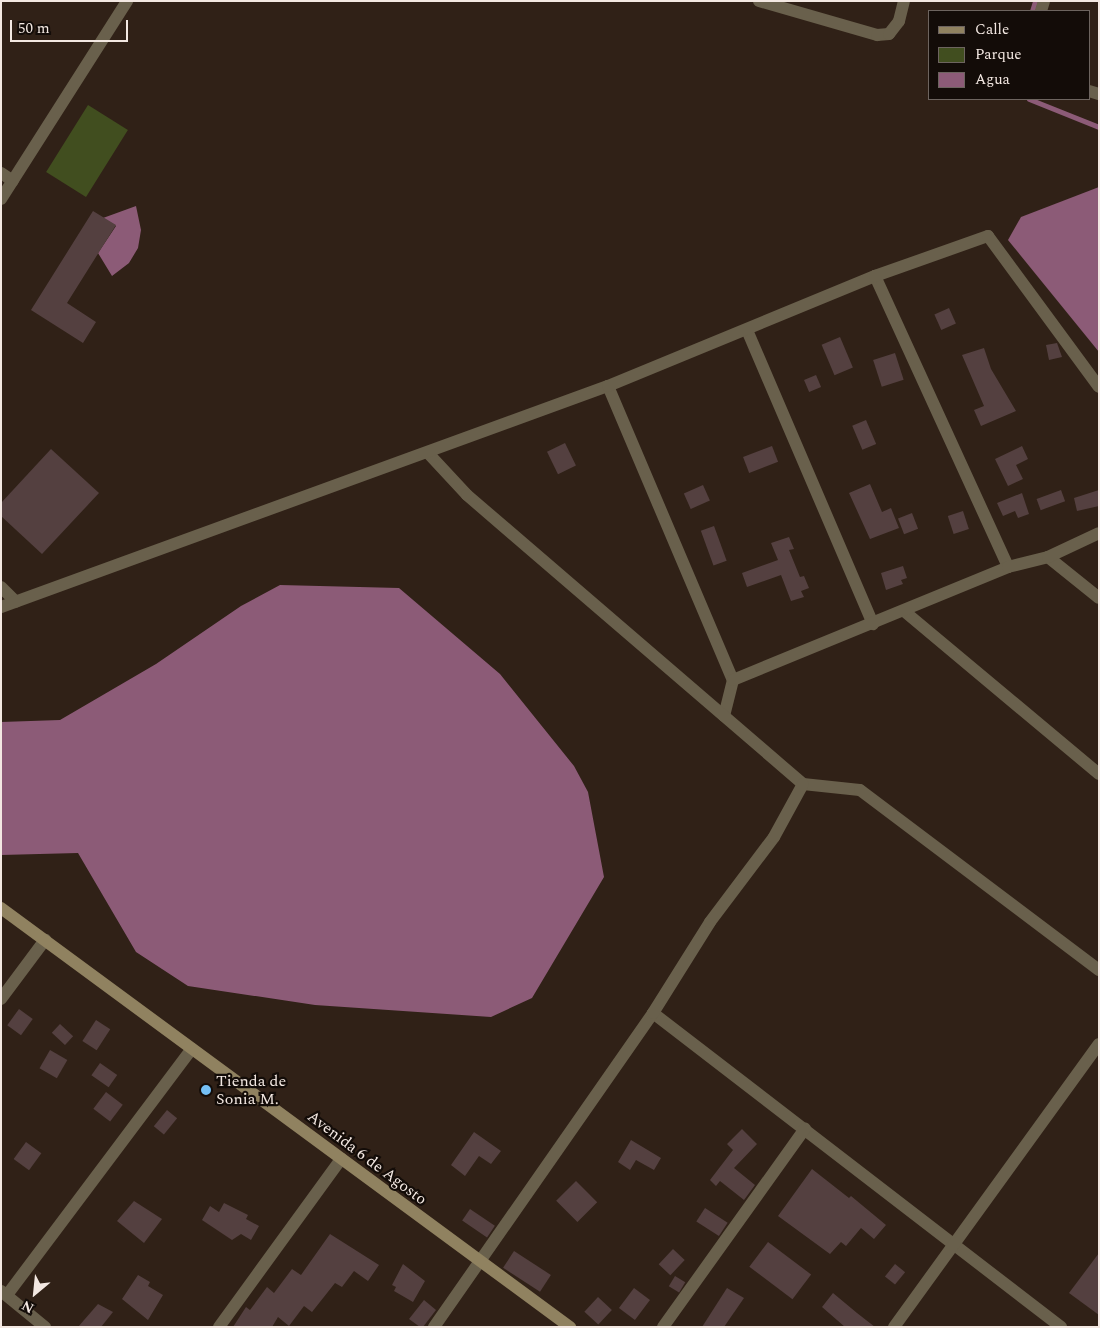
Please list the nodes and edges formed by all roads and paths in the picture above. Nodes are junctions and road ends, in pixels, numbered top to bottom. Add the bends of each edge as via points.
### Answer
1 (127, 1) edge
2 (759, 1) edge
3 (904, 1) edge
4 (1, 173) edge
5 (13, 181) junction
6 (2, 198) edge
7 (875, 276) junction
8 (747, 330) junction
9 (608, 386) junction
10 (1099, 387) edge
11 (428, 453) junction
12 (1099, 533) edge
13 (1048, 557) junction
14 (1008, 567) junction
15 (1, 587) edge
16 (1099, 598) edge
17 (16, 602) junction
18 (1, 607) edge
19 (904, 610) junction
20 (873, 624) junction
21 (733, 680) junction
22 (724, 716) junction
23 (1099, 774) edge
24 (803, 784) junction
25 (1, 908) edge
26 (45, 940) junction
27 (1099, 970) edge
28 (1, 999) edge
29 (652, 1013) junction
30 (1099, 1044) edge
31 (192, 1049) junction
32 (805, 1129) junction
33 (341, 1159) junction
34 (953, 1243) junction
35 (479, 1262) junction
36 (4, 1293) edge
37 (45, 1327) edge
38 (219, 1327) edge
39 (434, 1327) edge
40 (570, 1327) edge
41 (663, 1327) edge
42 (894, 1327) edge
43 (1061, 1327) edge

1 - 5 street
2 - 3 street via 877,35 888,34 899,22
4 - 5 street
5 - 6 street
7 - 8 street
7 - 10 street via 988,236
7 - 14 street
8 - 9 street
8 - 20 street
9 - 11 street
9 - 21 street
11 - 17 street
11 - 22 street via 467,495
12 - 13 street
13 - 14 street
13 - 16 street
14 - 19 street
15 - 17 street
17 - 18 street
19 - 20 street
19 - 23 street
20 - 21 street
21 - 22 street
22 - 24 street
24 - 27 street via 860,790
24 - 29 street via 774,837 710,922
25 - 26 street, Avenida 6 de Agosto
26 - 28 street
26 - 31 street, Avenida 6 de Agosto
29 - 32 street
29 - 35 street
30 - 34 street
31 - 33 street, Avenida 6 de Agosto
31 - 36 street
32 - 34 street
32 - 41 street
33 - 35 street, Avenida 6 de Agosto
33 - 38 street
34 - 42 street
34 - 43 street
35 - 39 street
35 - 40 street, Avenida 6 de Agosto
36 - 37 street

